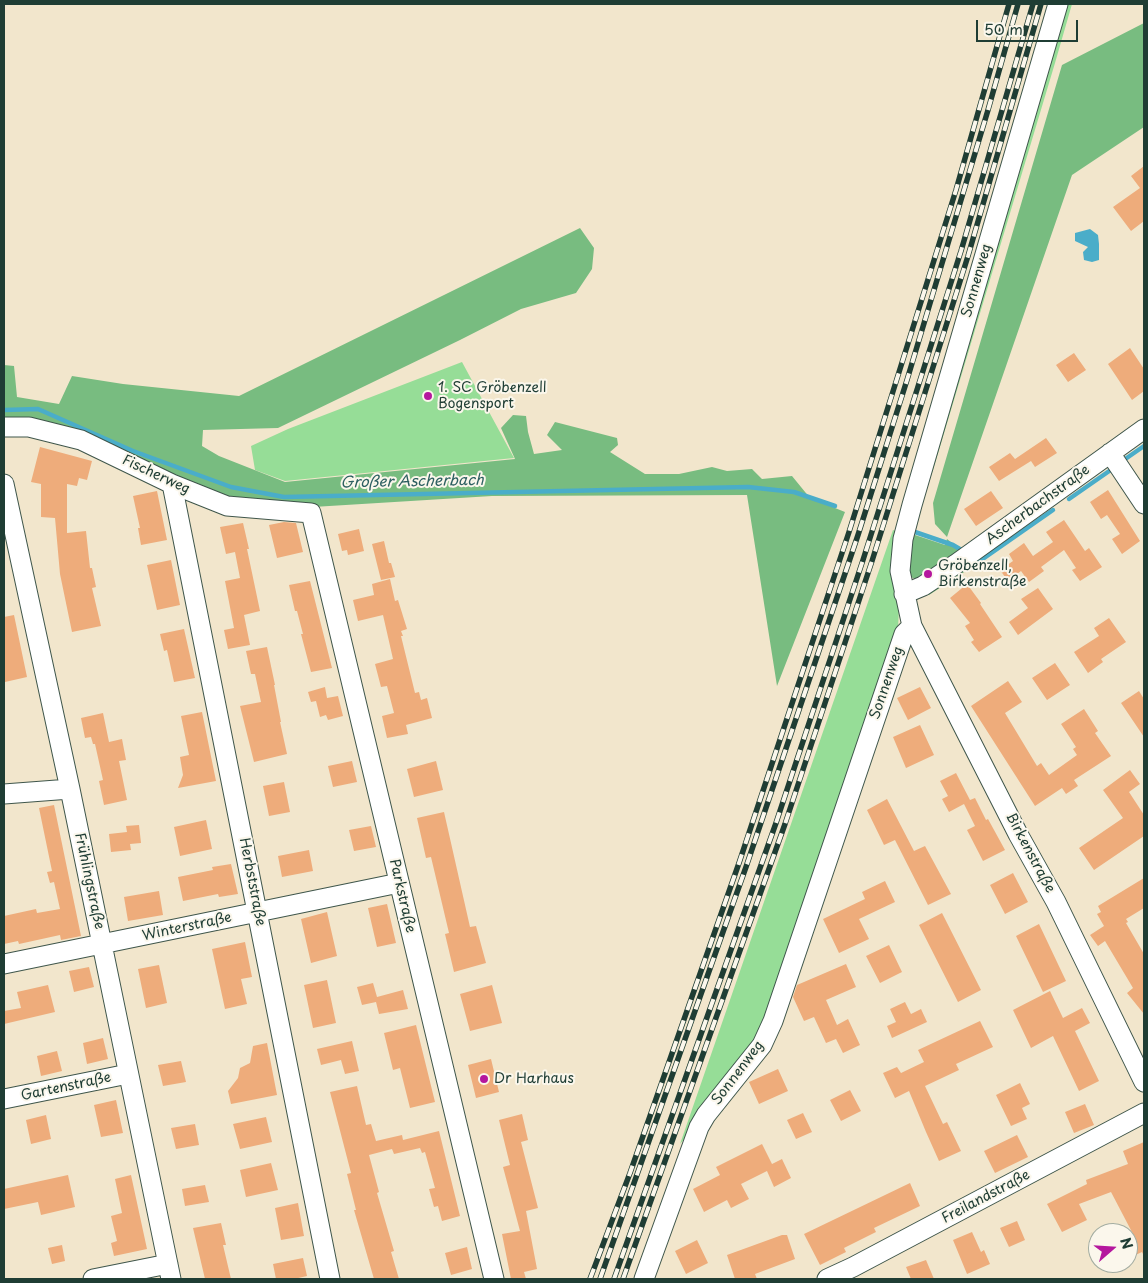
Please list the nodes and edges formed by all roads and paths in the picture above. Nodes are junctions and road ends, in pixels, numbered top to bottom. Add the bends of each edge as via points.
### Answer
1 (1058, 4) edge
2 (4, 426) edge
3 (1144, 429) edge
4 (1116, 462) junction
5 (4, 484) edge
6 (172, 484) junction
7 (1144, 504) edge
8 (311, 513) joint
9 (904, 594) junction
10 (912, 626) junction
11 (70, 788) junction
12 (4, 794) edge
13 (399, 883) junction
14 (258, 912) junction
15 (102, 944) junction
16 (4, 964) edge
17 (128, 1074) junction
18 (1144, 1082) edge
19 (4, 1099) edge
20 (1144, 1113) edge
21 (170, 1272) edge
22 (855, 1273) edge
23 (93, 1279) edge
24 (330, 1279) edge
25 (494, 1279) edge
26 (644, 1279) edge
27 (827, 1279) edge

1 - 9 street, Sonnenweg via 908,519 900,571
2 - 6 street, Fischerweg via 29,427 81,440
3 - 4 street, Ascherbachstraße
4 - 7 street
4 - 9 street, Ascherbachstraße via 923,586
5 - 11 street, Frühlingstraße
6 - 8 street, Fischerweg via 227,506
6 - 14 street, Herbststraße
8 - 13 street, Parkstraße
9 - 10 street, Sonnenweg
10 - 18 street, Birkenstraße via 1056,902
10 - 26 street, Sonnenweg via 904,634 773,1021 762,1045 699,1127
11 - 12 street
11 - 15 street, Frühlingstraße
13 - 14 street, Winterstraße
13 - 25 street, Parkstraße
14 - 15 street, Winterstraße
14 - 24 street, Herbststraße
15 - 16 street, Winterstraße
15 - 17 street, Frühlingstraße
17 - 19 street, Gartenstraße
17 - 21 street, Frühlingstraße
20 - 22 street, Freilandstraße
21 - 23 street
22 - 27 street, Freilandstraße

